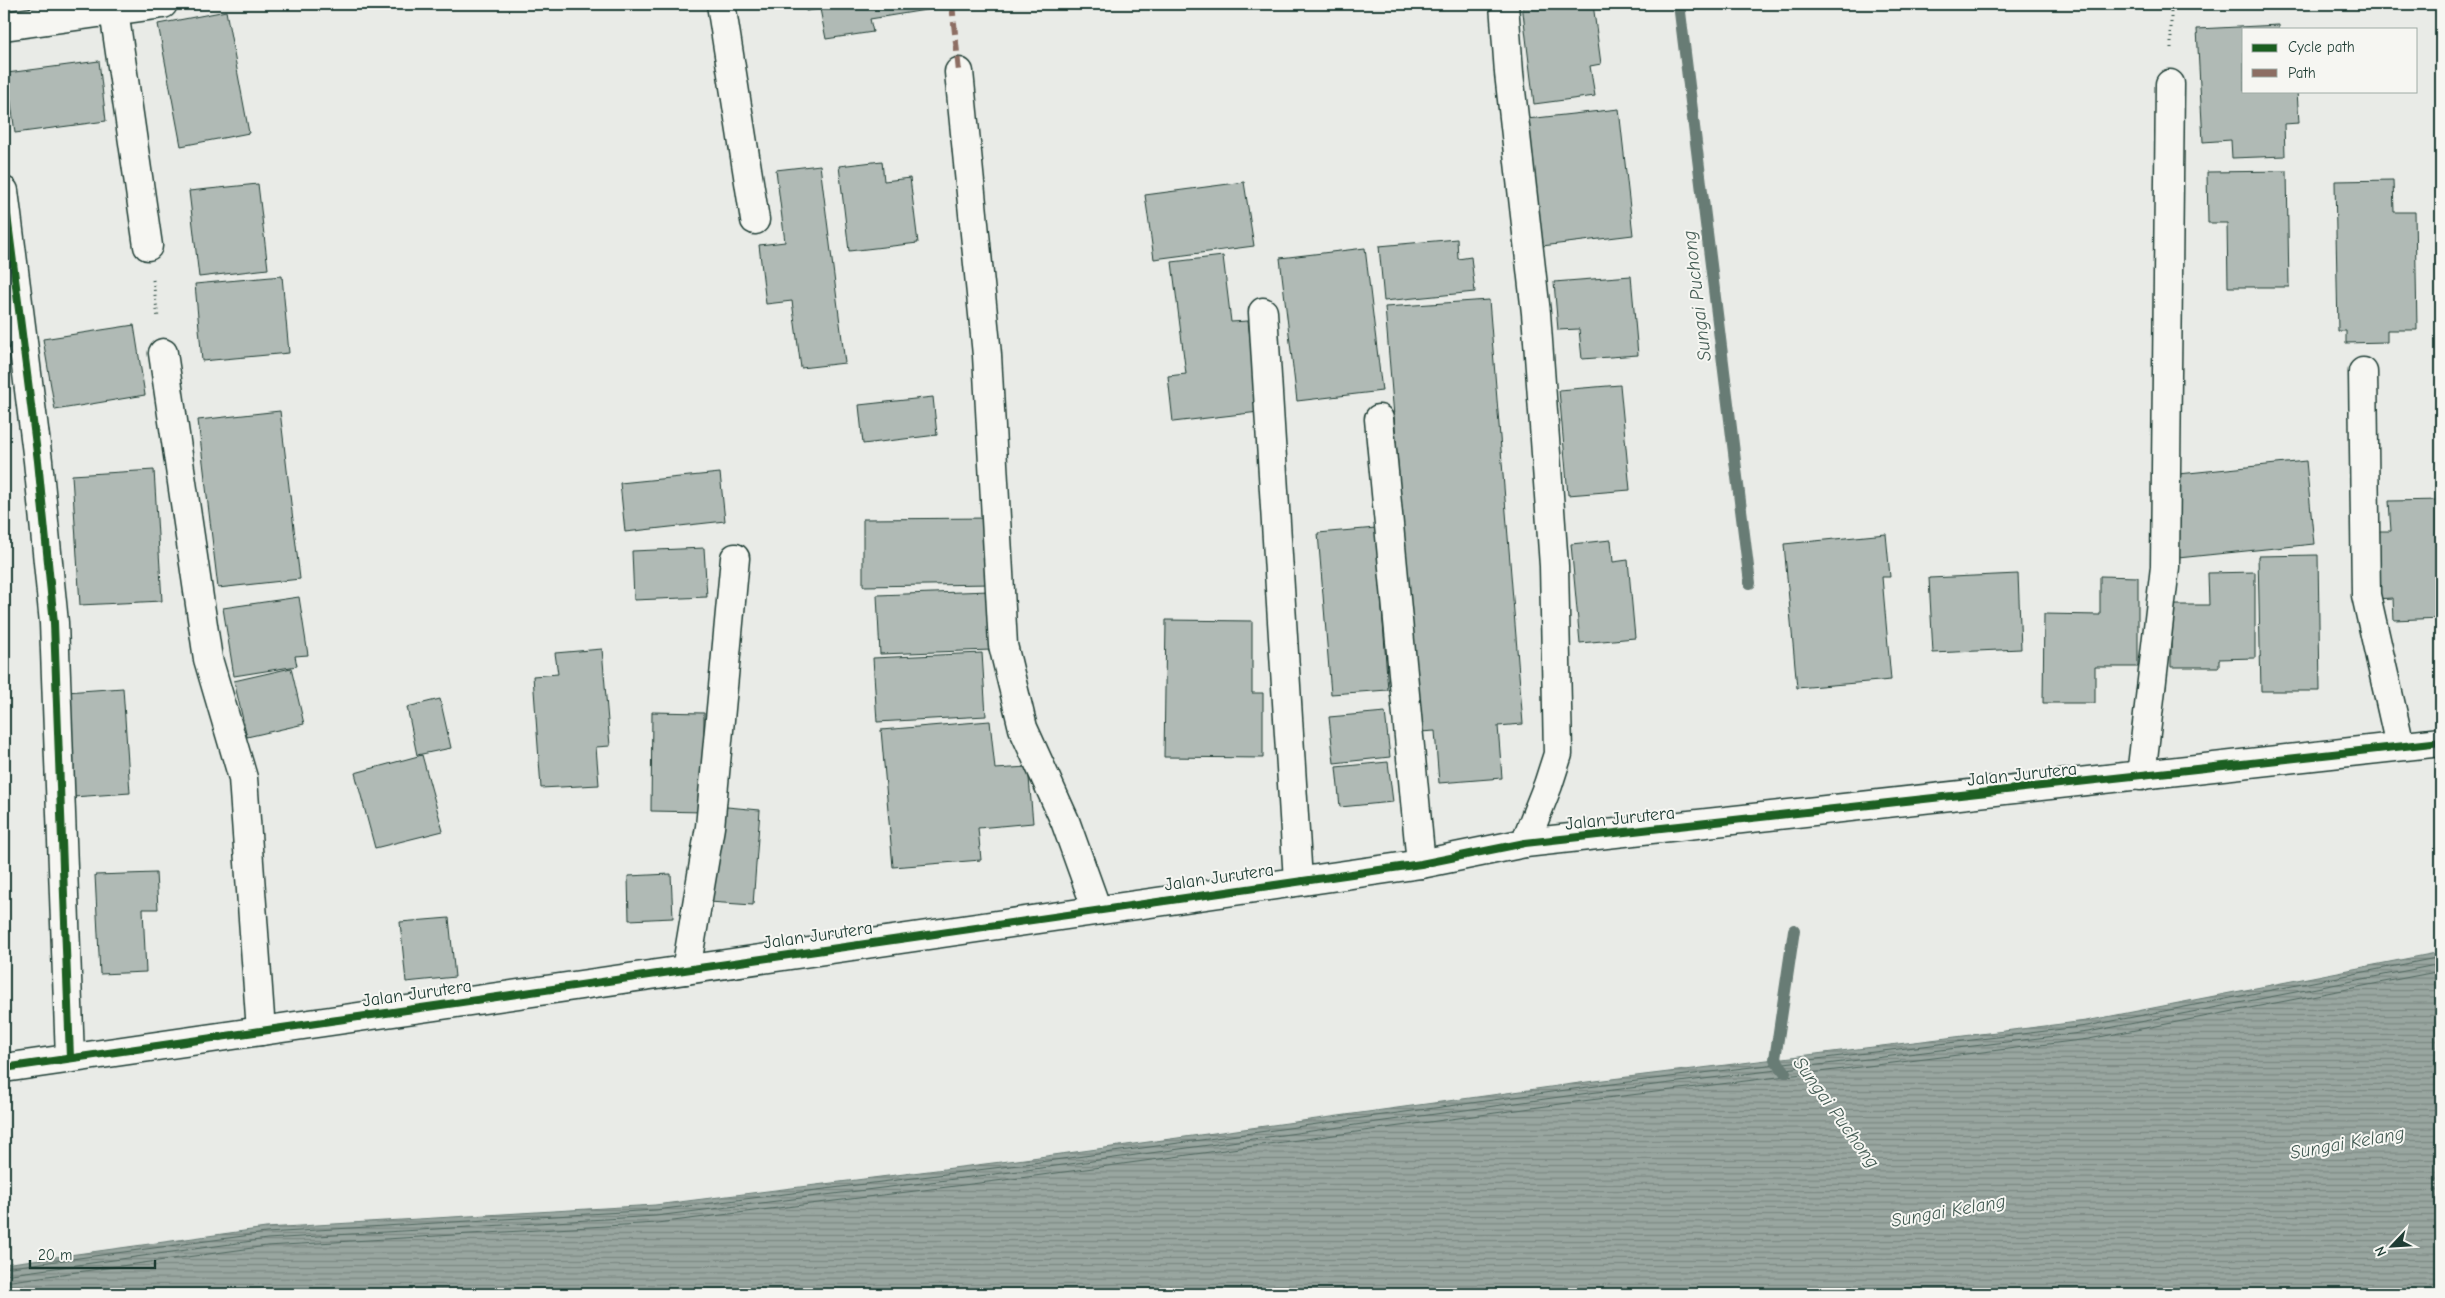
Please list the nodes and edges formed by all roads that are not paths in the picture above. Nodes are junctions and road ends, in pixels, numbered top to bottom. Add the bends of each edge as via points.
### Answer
1 (163, 4) edge
2 (721, 4) edge
3 (1504, 4) edge
4 (113, 8) edge
5 (4, 26) edge
6 (959, 72) dead end
7 (2170, 84) road end
8 (4, 191) edge
9 (755, 220) dead end
10 (148, 246) road end
11 (1263, 312) dead end
12 (163, 353) road end
13 (2363, 372) dead end
14 (1379, 419) dead end
15 (735, 558) dead end
16 (2441, 742) edge
17 (2400, 746) junction
18 (2141, 776) junction
19 (1525, 843) junction
20 (1421, 864) junction
21 (1298, 881) junction
22 (1097, 910) junction
23 (686, 970) junction
24 (261, 1031) junction
25 (70, 1058) junction
26 (4, 1068) edge

1 - 4 street
2 - 9 street
3 - 19 street via 1536,313 1554,566 1558,754
4 - 5 street
4 - 10 street
6 - 22 street via 986,355 1002,645 1023,728 1066,821
7 - 18 street via 2165,567
8 - 25 street via 38,461 54,623
11 - 21 street
12 - 24 street via 208,659 243,778
13 - 17 street via 2366,595
14 - 20 street
15 - 23 street via 710,827
16 - 17 street, Jalan Jurutera
17 - 18 street, Jalan Jurutera
18 - 19 street, Jalan Jurutera
19 - 20 street, Jalan Jurutera
20 - 21 street, Jalan Jurutera
21 - 22 street, Jalan Jurutera
22 - 23 street, Jalan Jurutera
23 - 24 street, Jalan Jurutera
24 - 25 street, Jalan Jurutera
25 - 26 street, Jalan Jurutera

